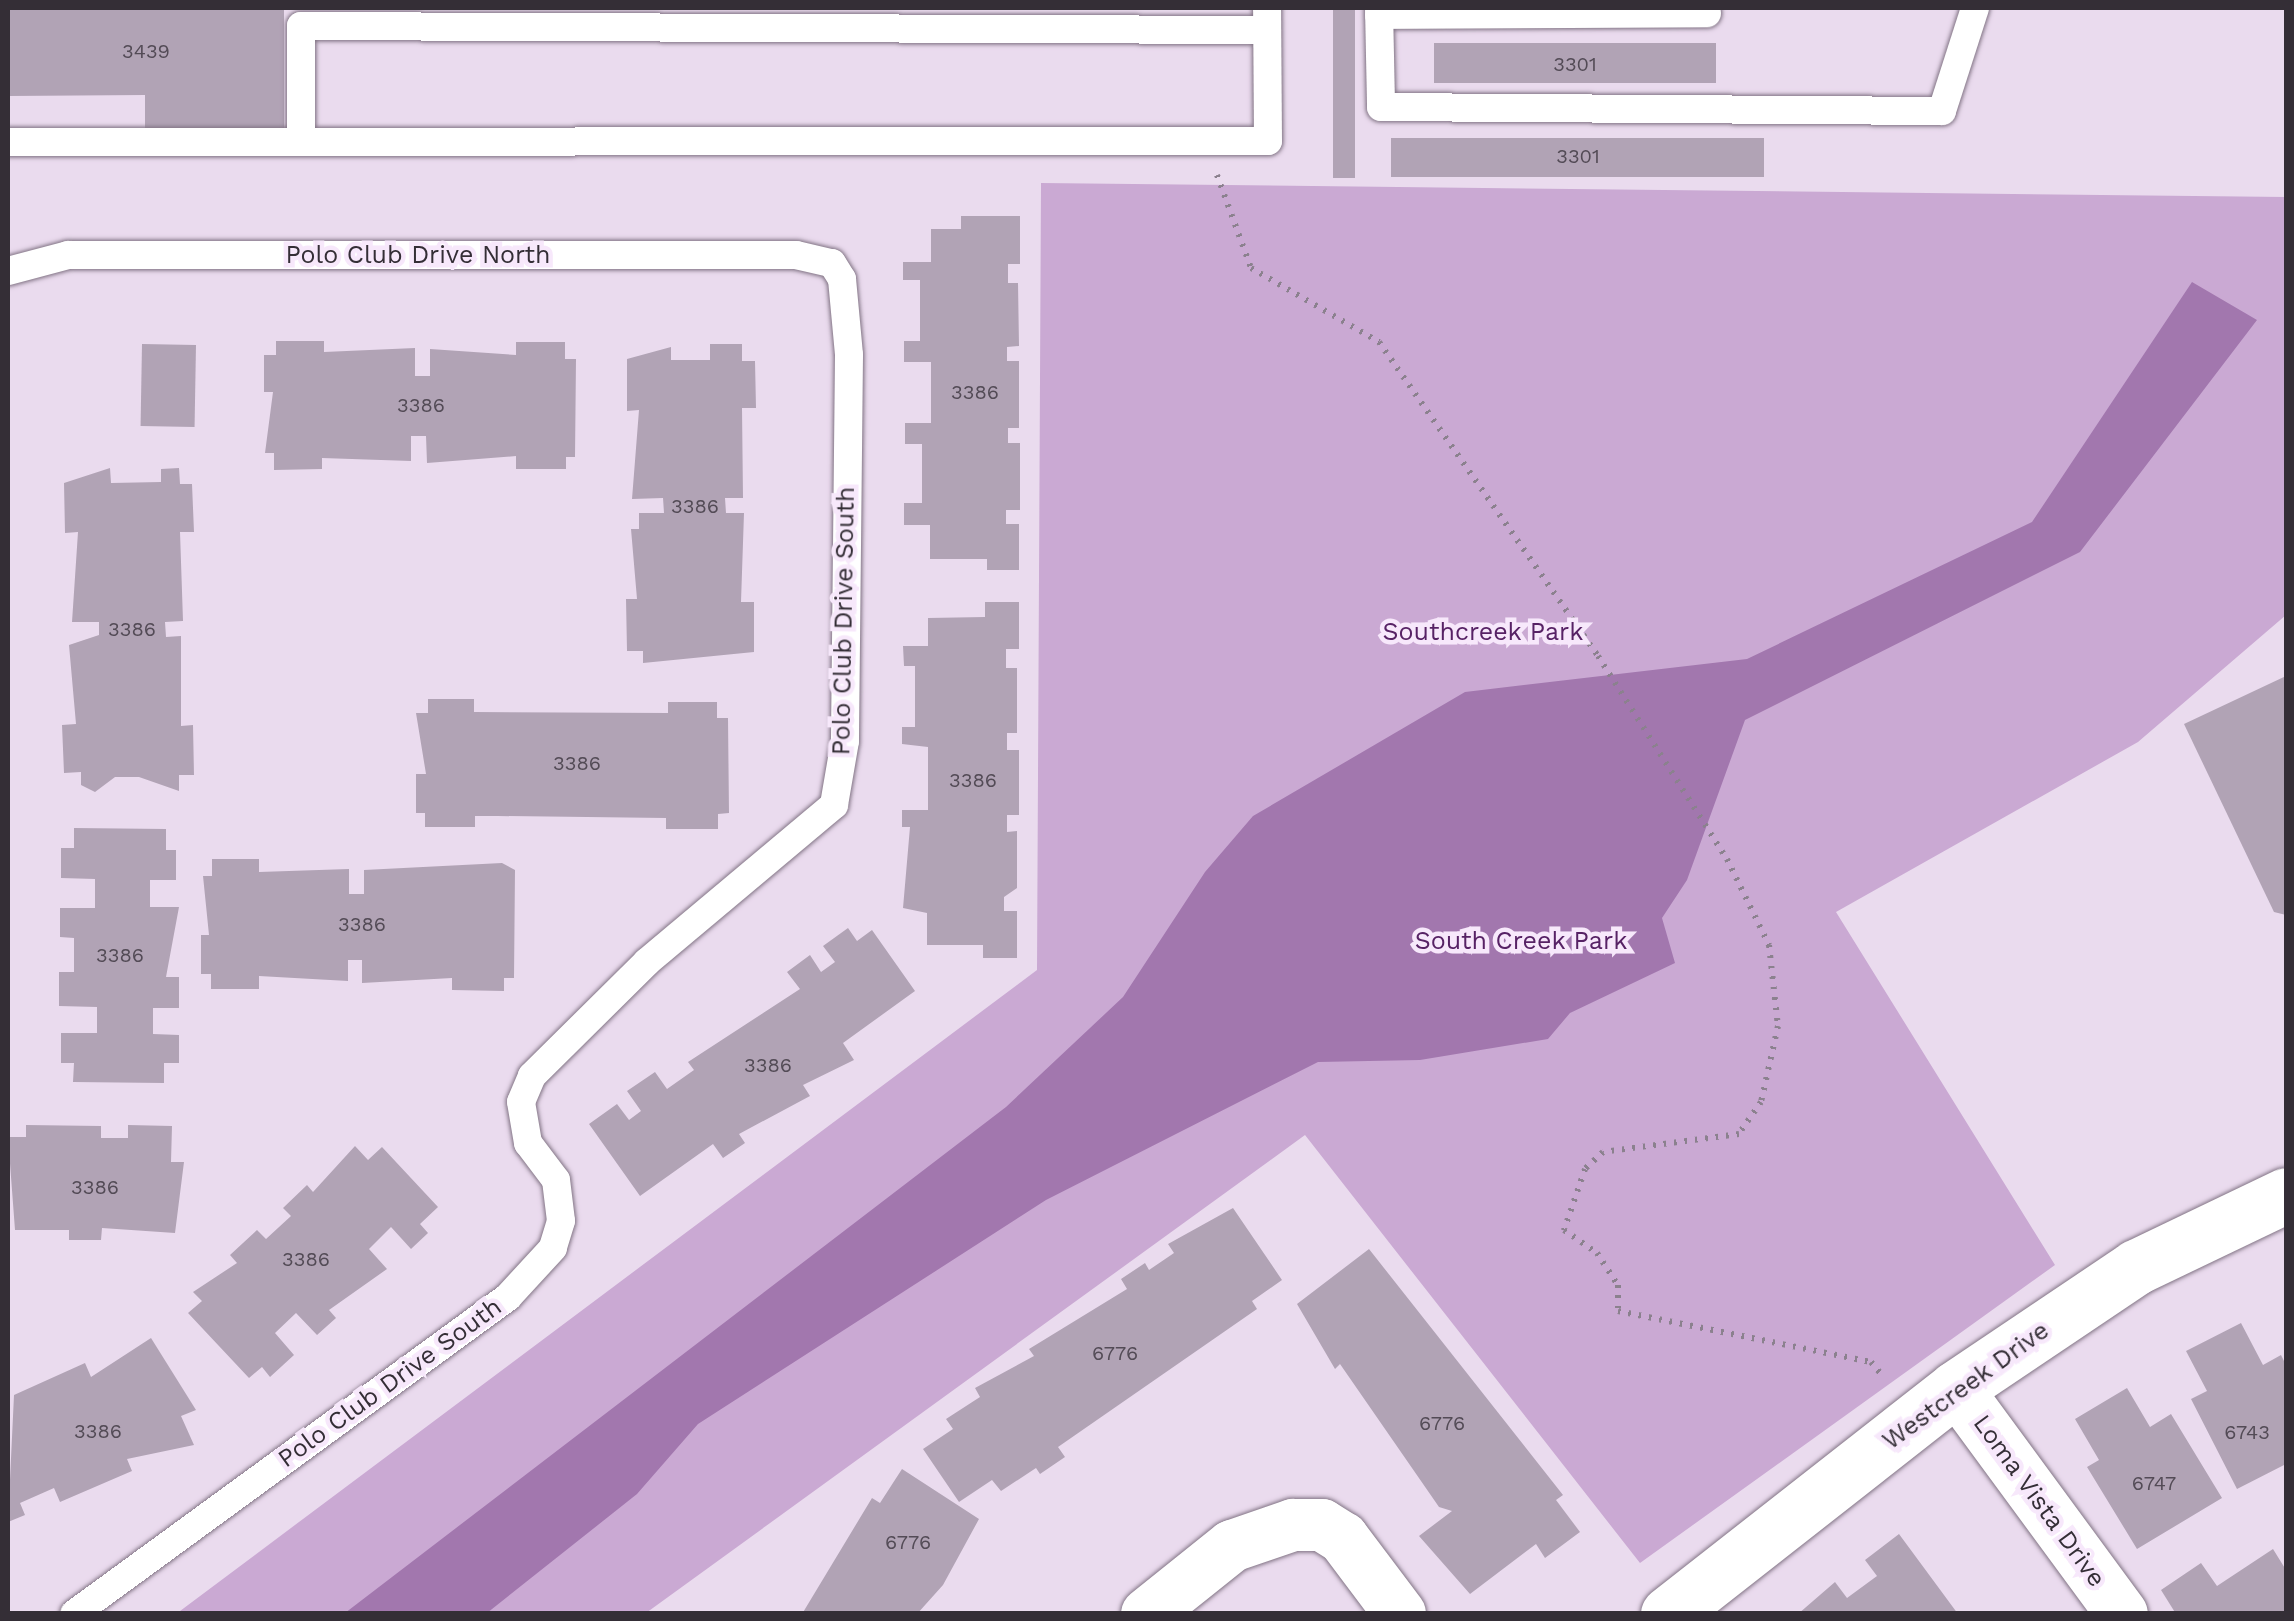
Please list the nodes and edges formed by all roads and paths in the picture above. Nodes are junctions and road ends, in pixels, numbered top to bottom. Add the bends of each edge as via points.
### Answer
1 (1975, 8) edge
2 (1379, 11) edge
3 (1707, 14) dead end
4 (1267, 19) edge
5 (8, 142) edge
6 (301, 142) junction
7 (1213, 142) junction
8 (832, 263) joint
9 (8, 271) edge
10 (2286, 1195) edge
11 (1881, 1374) dead end
12 (1956, 1388) junction
13 (74, 1614) edge
14 (1147, 1614) edge
15 (1400, 1614) edge
16 (1668, 1614) edge
17 (2122, 1614) edge

1 - 2 lane via 1942,111 1381,107
2 - 3 lane
4 - 6 lane via 301,26
4 - 7 lane via 1268,142
5 - 6 lane
6 - 7 lane
7 - 11 path via 1220,202 1251,268 1379,342 1598,656 1727,859 1777,979 1778,1026 1761,1102 1739,1134 1603,1152 1585,1168 1564,1230 1597,1253 1618,1285 1618,1311 1872,1362
8 - 9 lane, Polo Club Drive North via 796,254 68,254
8 - 13 lane, Polo Club Drive South via 849,354 845,741 834,805 646,962 532,1076 521,1102 528,1143 556,1180 561,1221 553,1248 508,1297
10 - 12 street, Westcreek Drive via 2136,1267
12 - 16 street, Westcreek Drive
12 - 17 street, Loma Vista Drive
14 - 15 street via 1232,1546 1322,1525 1343,1538

